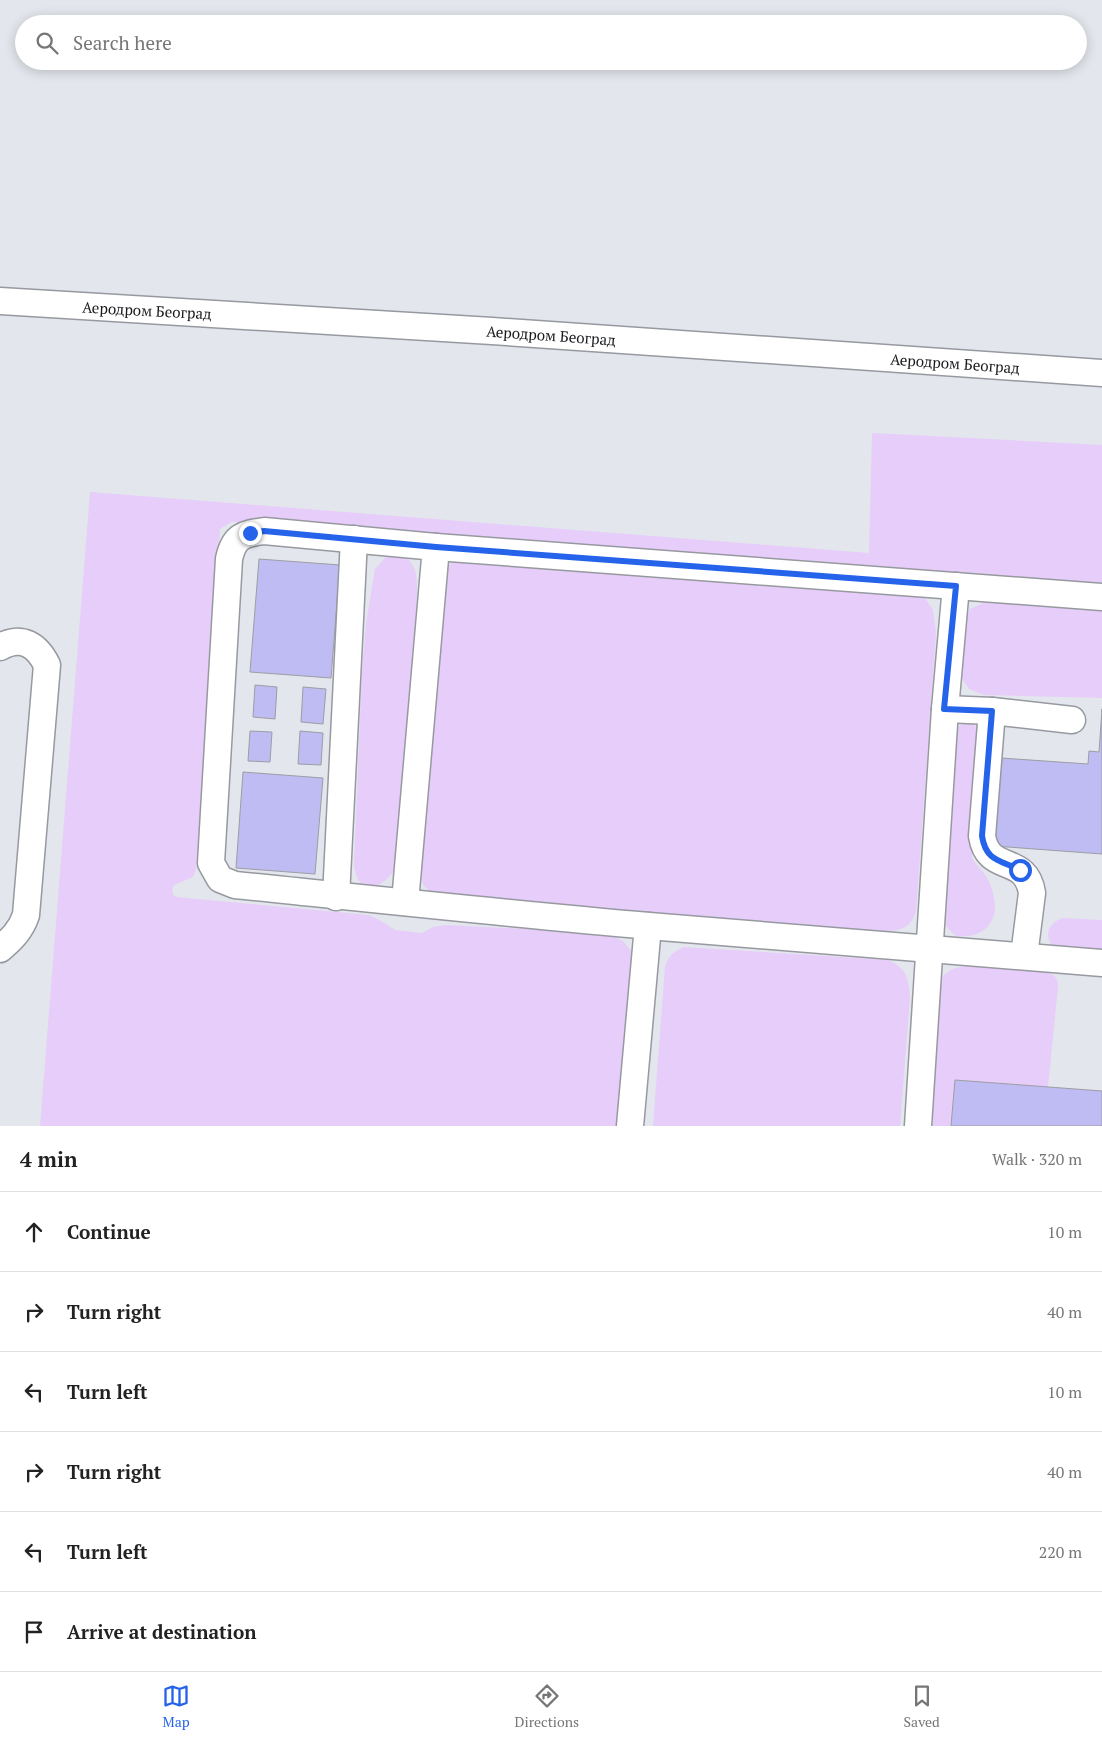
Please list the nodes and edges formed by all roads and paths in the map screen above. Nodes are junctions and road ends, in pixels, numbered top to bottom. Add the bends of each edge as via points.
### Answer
1 (0, 301) edge
2 (1102, 372) edge
3 (354, 539) junction
4 (436, 547) junction
5 (956, 586) junction
6 (1102, 597) edge
7 (0, 647) edge
8 (944, 709) junction
9 (992, 711) junction
10 (1072, 720) dead end
11 (336, 896) junction
12 (405, 902) junction
13 (648, 926) junction
14 (930, 948) junction
15 (0, 949) edge
16 (1024, 956) junction
17 (1102, 963) edge
18 (630, 1126) edge
19 (918, 1126) edge

1 - 2 street, Аеродром Београд
3 - 4 street
3 - 11 street
3 - 11 street via 264,531 238,538 232,547 211,863 220,879 235,885
4 - 5 street
4 - 12 street
5 - 6 street
5 - 8 street
7 - 15 street via 19,641 32,645 47,665 26,915 22,925
8 - 9 street
8 - 14 street
9 - 10 street
9 - 16 street via 983,844 993,858 1020,870 1030,884 1032,893
11 - 12 street
12 - 13 street
13 - 14 street
13 - 18 street
14 - 16 street
14 - 19 street
16 - 17 street

